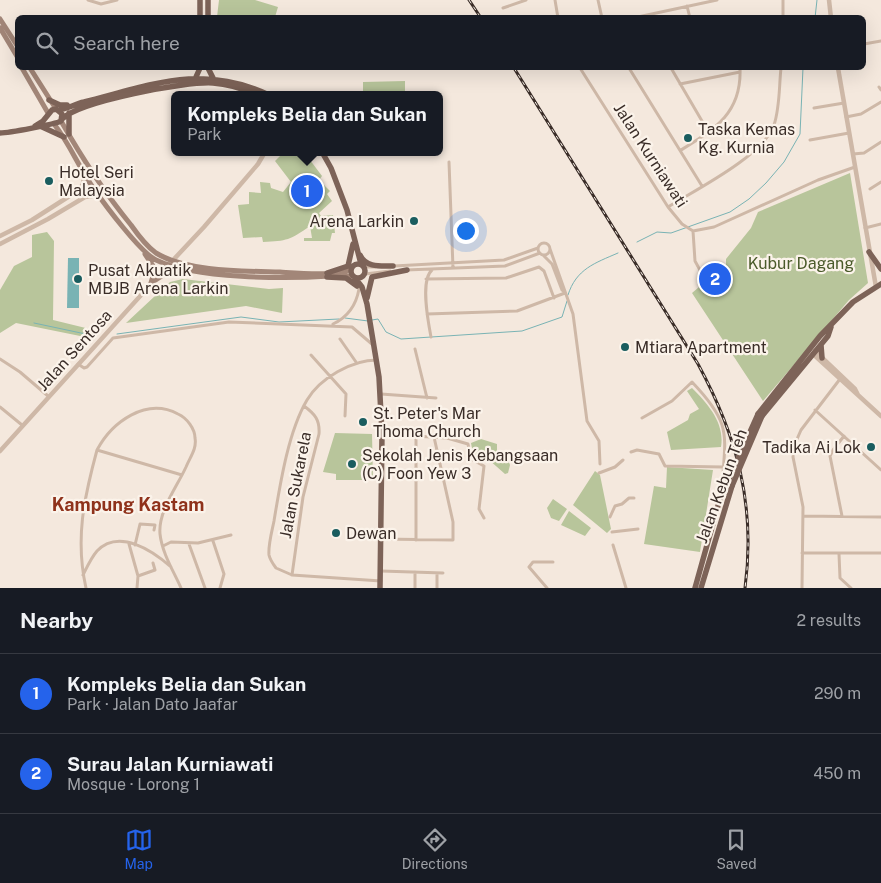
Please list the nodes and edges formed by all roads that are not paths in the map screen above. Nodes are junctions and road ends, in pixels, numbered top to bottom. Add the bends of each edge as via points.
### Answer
1 (88, 0) edge
2 (117, 0) edge
3 (200, 0) edge
4 (208, 0) edge
5 (526, 0) edge
6 (555, 0) edge
7 (598, 0) edge
8 (717, 0) edge
9 (782, 0) edge
10 (829, 0) edge
11 (517, 1) edge
12 (96, 2) edge
13 (687, 6) junction
14 (503, 8) dead end
15 (200, 15) edge
16 (208, 15) edge
17 (558, 15) edge
18 (601, 15) edge
19 (646, 15) edge
20 (689, 15) edge
21 (783, 15) edge
22 (831, 15) edge
23 (0, 19) edge
24 (0, 28) edge
25 (881, 41) edge
26 (15, 42) edge
27 (866, 44) edge
28 (15, 53) edge
29 (23, 70) edge
30 (31, 70) edge
31 (199, 70) edge
32 (209, 70) edge
33 (581, 70) edge
34 (630, 70) edge
35 (672, 70) edge
36 (781, 70) edge
37 (838, 70) edge
38 (740, 72) joint
39 (196, 77) junction
40 (213, 78) junction
41 (680, 84) junction
42 (246, 91) edge
43 (259, 91) edge
44 (49, 100) junction
45 (881, 102) edge
46 (844, 103) junction
47 (72, 105) junction
48 (814, 108) dead end
49 (57, 110) junction
50 (47, 112) junction
51 (69, 113) junction
52 (846, 117) junction
53 (61, 120) junction
54 (53, 123) junction
55 (38, 125) junction
56 (849, 132) junction
57 (0, 133) edge
58 (709, 133) junction
59 (66, 136) junction
60 (810, 140) dead end
61 (881, 142) edge
62 (681, 150) junction
63 (852, 154) junction
64 (263, 156) edge
65 (324, 156) edge
66 (449, 162) dead end
67 (81, 167) junction
68 (855, 167) junction
69 (881, 182) edge
70 (702, 186) junction
71 (870, 189) dead end
72 (98, 194) junction
73 (668, 207) junction
74 (881, 224) edge
75 (865, 228) junction
76 (692, 230) junction
77 (0, 236) edge
78 (354, 243) junction
79 (0, 244) edge
80 (538, 248) junction
81 (550, 249) junction
82 (143, 250) junction
83 (870, 252) junction
84 (542, 254) junction
85 (173, 260) junction
86 (453, 262) junction
87 (168, 265) junction
88 (358, 266) junction
89 (393, 266) junction
90 (453, 268) junction
91 (881, 268) edge
92 (436, 269) junction
93 (194, 270) junction
94 (407, 270) junction
95 (416, 270) junction
96 (327, 275) junction
97 (365, 275) junction
98 (354, 277) junction
99 (426, 279) junction
100 (151, 283) junction
101 (707, 283) dead end
102 (879, 285) edge
103 (359, 289) junction
104 (565, 293) junction
105 (554, 298) junction
106 (367, 301) junction
107 (427, 314) junction
108 (330, 326) junction
109 (431, 337) dead end
110 (340, 339) dead end
111 (818, 343) junction
112 (375, 347) junction
113 (416, 349) dead end
114 (814, 352) junction
115 (311, 354) dead end
116 (0, 359) edge
117 (820, 359) junction
118 (377, 360) junction
119 (809, 360) junction
120 (800, 361) junction
121 (356, 362) junction
122 (78, 364) junction
123 (332, 377) junction
124 (840, 379) junction
125 (380, 394) junction
126 (48, 396) junction
127 (859, 396) junction
128 (427, 398) junction
129 (436, 398) dead end
130 (304, 406) junction
131 (0, 407) edge
132 (815, 410) junction
133 (760, 415) junction
134 (345, 416) dead end
135 (881, 416) edge
136 (642, 418) dead end
137 (22, 425) junction
138 (382, 434) junction
139 (416, 436) junction
140 (844, 436) junction
141 (434, 437) junction
142 (97, 450) junction
143 (0, 451) edge
144 (631, 452) dead end
145 (623, 460) dead end
146 (600, 464) dead end
147 (723, 467) junction
148 (881, 470) edge
149 (173, 471) junction
150 (599, 473) dead end
151 (182, 475) junction
152 (177, 483) junction
153 (730, 483) junction
154 (721, 495) junction
155 (634, 498) dead end
156 (804, 516) junction
157 (842, 516) junction
158 (610, 517) dead end
159 (881, 517) edge
160 (484, 518) dead end
161 (154, 530) dead end
162 (638, 530) dead end
163 (612, 532) dead end
164 (231, 534) dead end
165 (380, 539) junction
166 (416, 540) junction
167 (213, 541) junction
168 (129, 543) junction
169 (189, 544) junction
170 (135, 545) junction
171 (613, 545) dead end
172 (164, 547) junction
173 (802, 553) junction
174 (881, 553) edge
175 (839, 554) junction
176 (158, 556) junction
177 (553, 562) dead end
178 (153, 563) dead end
179 (172, 568) junction
180 (381, 571) junction
181 (415, 572) junction
182 (437, 573) junction
183 (443, 573) dead end
184 (292, 575) junction
185 (83, 576) junction
186 (138, 576) junction
187 (380, 581) junction
188 (86, 588) edge
189 (137, 588) edge
190 (181, 588) edge
191 (205, 588) edge
192 (220, 588) edge
193 (380, 588) edge
194 (415, 588) edge
195 (437, 588) edge
196 (547, 588) edge
197 (626, 588) edge
198 (695, 588) edge
199 (701, 588) edge
200 (802, 588) edge
201 (851, 588) edge

1 - 12 street
2 - 12 street
3 - 15 main road
4 - 16 main road
5 - 11 street
6 - 17 street
7 - 18 street
8 - 13 street
9 - 21 street
10 - 22 street
11 - 14 street
13 - 19 street
13 - 20 street
23 - 26 main road
24 - 28 main road
25 - 27 street
29 - 50 main road
30 - 44 main road
31 - 39 main road
32 - 40 main road
33 - 73 street, Jalan Kurniawati
34 - 62 street
35 - 41 street
36 - 70 street via 777,115 768,138 754,152
37 - 46 street
38 - 41 street
38 - 58 street via 732,108
39 - 40 main road
39 - 47 main road
40 - 43 main road
41 - 58 street
42 - 51 main road via 226,84 190,83 143,92
44 - 47 main road via 60,105
44 - 49 main road
45 - 52 street via 864,113
46 - 48 street
46 - 52 street
47 - 49 main road
49 - 50 main road
49 - 53 main road
50 - 54 main road
50 - 55 main road
51 - 53 main road
51 - 59 main road
52 - 56 street
53 - 54 main road
53 - 59 main road
54 - 55 main road
54 - 59 main road
55 - 57 main road
55 - 59 main road
56 - 60 street
56 - 63 street
58 - 62 street
59 - 67 main road
59 - 85 main road via 103,191 140,237 157,253
61 - 63 street via 864,154
62 - 70 street
63 - 68 street
64 - 85 street, Jalan Sentosa via 204,228
65 - 78 main road via 342,198
66 - 86 street
67 - 72 main road
67 - 77 street via 85,178 79,190
68 - 75 street
68 - 76 street via 818,180 714,227
69 - 71 street
70 - 73 street
72 - 79 street via 85,197
72 - 82 main road
73 - 76 street, Jalan Kurniawati via 682,224
74 - 75 street
75 - 83 street
76 - 101 street via 694,261
78 - 88 main road
78 - 89 main road via 364,261 375,266
78 - 96 main road via 348,266
80 - 81 street via 546,243
80 - 84 street
80 - 86 street via 504,260
81 - 84 street via 547,254
81 - 104 street
82 - 87 main road via 154,260
82 - 100 main road via 154,269
83 - 91 main road
83 - 102 street
84 - 90 street via 505,266
84 - 104 street via 550,260
85 - 87 street, Jalan Sentosa
85 - 96 main road via 204,267
86 - 89 street
86 - 90 street
87 - 93 main road
87 - 100 street, Jalan Sentosa
88 - 89 street
88 - 96 main road
88 - 97 main road
88 - 98 main road
90 - 92 street
92 - 95 street
92 - 99 street
93 - 96 main road via 263,277
93 - 100 main road via 173,270
94 - 95 street
94 - 97 street
94 - 106 main road via 372,277
95 - 99 street
96 - 98 main road
96 - 103 main road via 351,280
97 - 98 main road via 359,279
97 - 106 main road
98 - 106 main road
99 - 105 street via 506,278 539,267 544,270
99 - 107 street
100 - 122 street, Jalan Sentosa
102 - 111 main road, Jalan Kebun Teh via 853,302 831,327 828,336
103 - 106 main road
103 - 108 street via 348,315
104 - 105 street
104 - 146 street via 577,335 588,424 601,446
105 - 107 street via 517,311
106 - 112 main road
107 - 109 street
108 - 112 street via 356,328
108 - 122 street via 221,322 114,338 87,367
110 - 121 street
111 - 114 main road, Jalan Kebun Teh
111 - 117 main road
111 - 120 main road, Jalan Kebun Teh
112 - 118 main road
113 - 128 street
114 - 117 street
114 - 119 main road, Jalan Kebun Teh
114 - 120 main road
115 - 123 street
116 - 126 street
117 - 119 main road
117 - 124 street
117 - 127 street
118 - 121 street
118 - 125 main road
119 - 133 main road, Jalan Kebun Teh
120 - 133 main road, Jalan Kebun Teh
121 - 123 street
122 - 126 street, Jalan Sentosa
123 - 130 street via 313,391
123 - 134 street via 346,394
124 - 127 street
124 - 132 street
125 - 128 street
125 - 138 main road
126 - 137 street, Jalan Sentosa
127 - 135 street
128 - 129 street
130 - 184 street, Jalan Sukarela via 313,412 320,424 303,497
130 - 184 street via 282,475 269,553 275,566
131 - 137 street
132 - 140 street
132 - 156 street via 797,436 793,449
133 - 153 main road, Jalan Kebun Teh, bridge
136 - 147 street via 672,401 692,382 712,403 723,426 726,436
137 - 143 street, Jalan Sentosa
138 - 139 street
138 - 165 main road
139 - 141 street
139 - 166 street
140 - 148 street
140 - 157 street via 830,456
141 - 160 street via 468,444 472,459 483,464 478,509
141 - 166 street via 453,522 453,540
142 - 149 street
142 - 151 street via 109,432 134,414 148,408 166,409 184,417 195,436 194,451
142 - 185 street via 80,530
144 - 147 street via 659,454 665,466
145 - 150 street
147 - 154 street
149 - 151 street
149 - 152 street
151 - 152 street
152 - 172 street via 162,522 160,534
153 - 154 main road, Jalan Kebun Teh
153 - 199 main road, Jalan Kebun Teh
154 - 198 main road, Jalan Kebun Teh
155 - 158 street via 615,506
156 - 157 street
156 - 173 street
157 - 159 street
161 - 170 street via 155,525 140,524
162 - 163 street
164 - 167 street
165 - 166 street
165 - 180 main road
167 - 169 street
167 - 192 street via 224,574
168 - 170 street
168 - 185 street via 102,547
168 - 186 street
169 - 172 street via 171,542
169 - 191 street
170 - 176 street
171 - 197 street
172 - 176 street
172 - 179 street
173 - 175 street
173 - 200 street
174 - 175 street
175 - 201 street via 840,578
176 - 179 street
177 - 196 street via 533,562 529,567
178 - 186 street via 155,570
179 - 190 street
180 - 181 street
180 - 187 main road
181 - 182 street
181 - 194 street
182 - 183 street
182 - 195 street
184 - 187 street
185 - 188 street
186 - 189 street
187 - 193 main road

